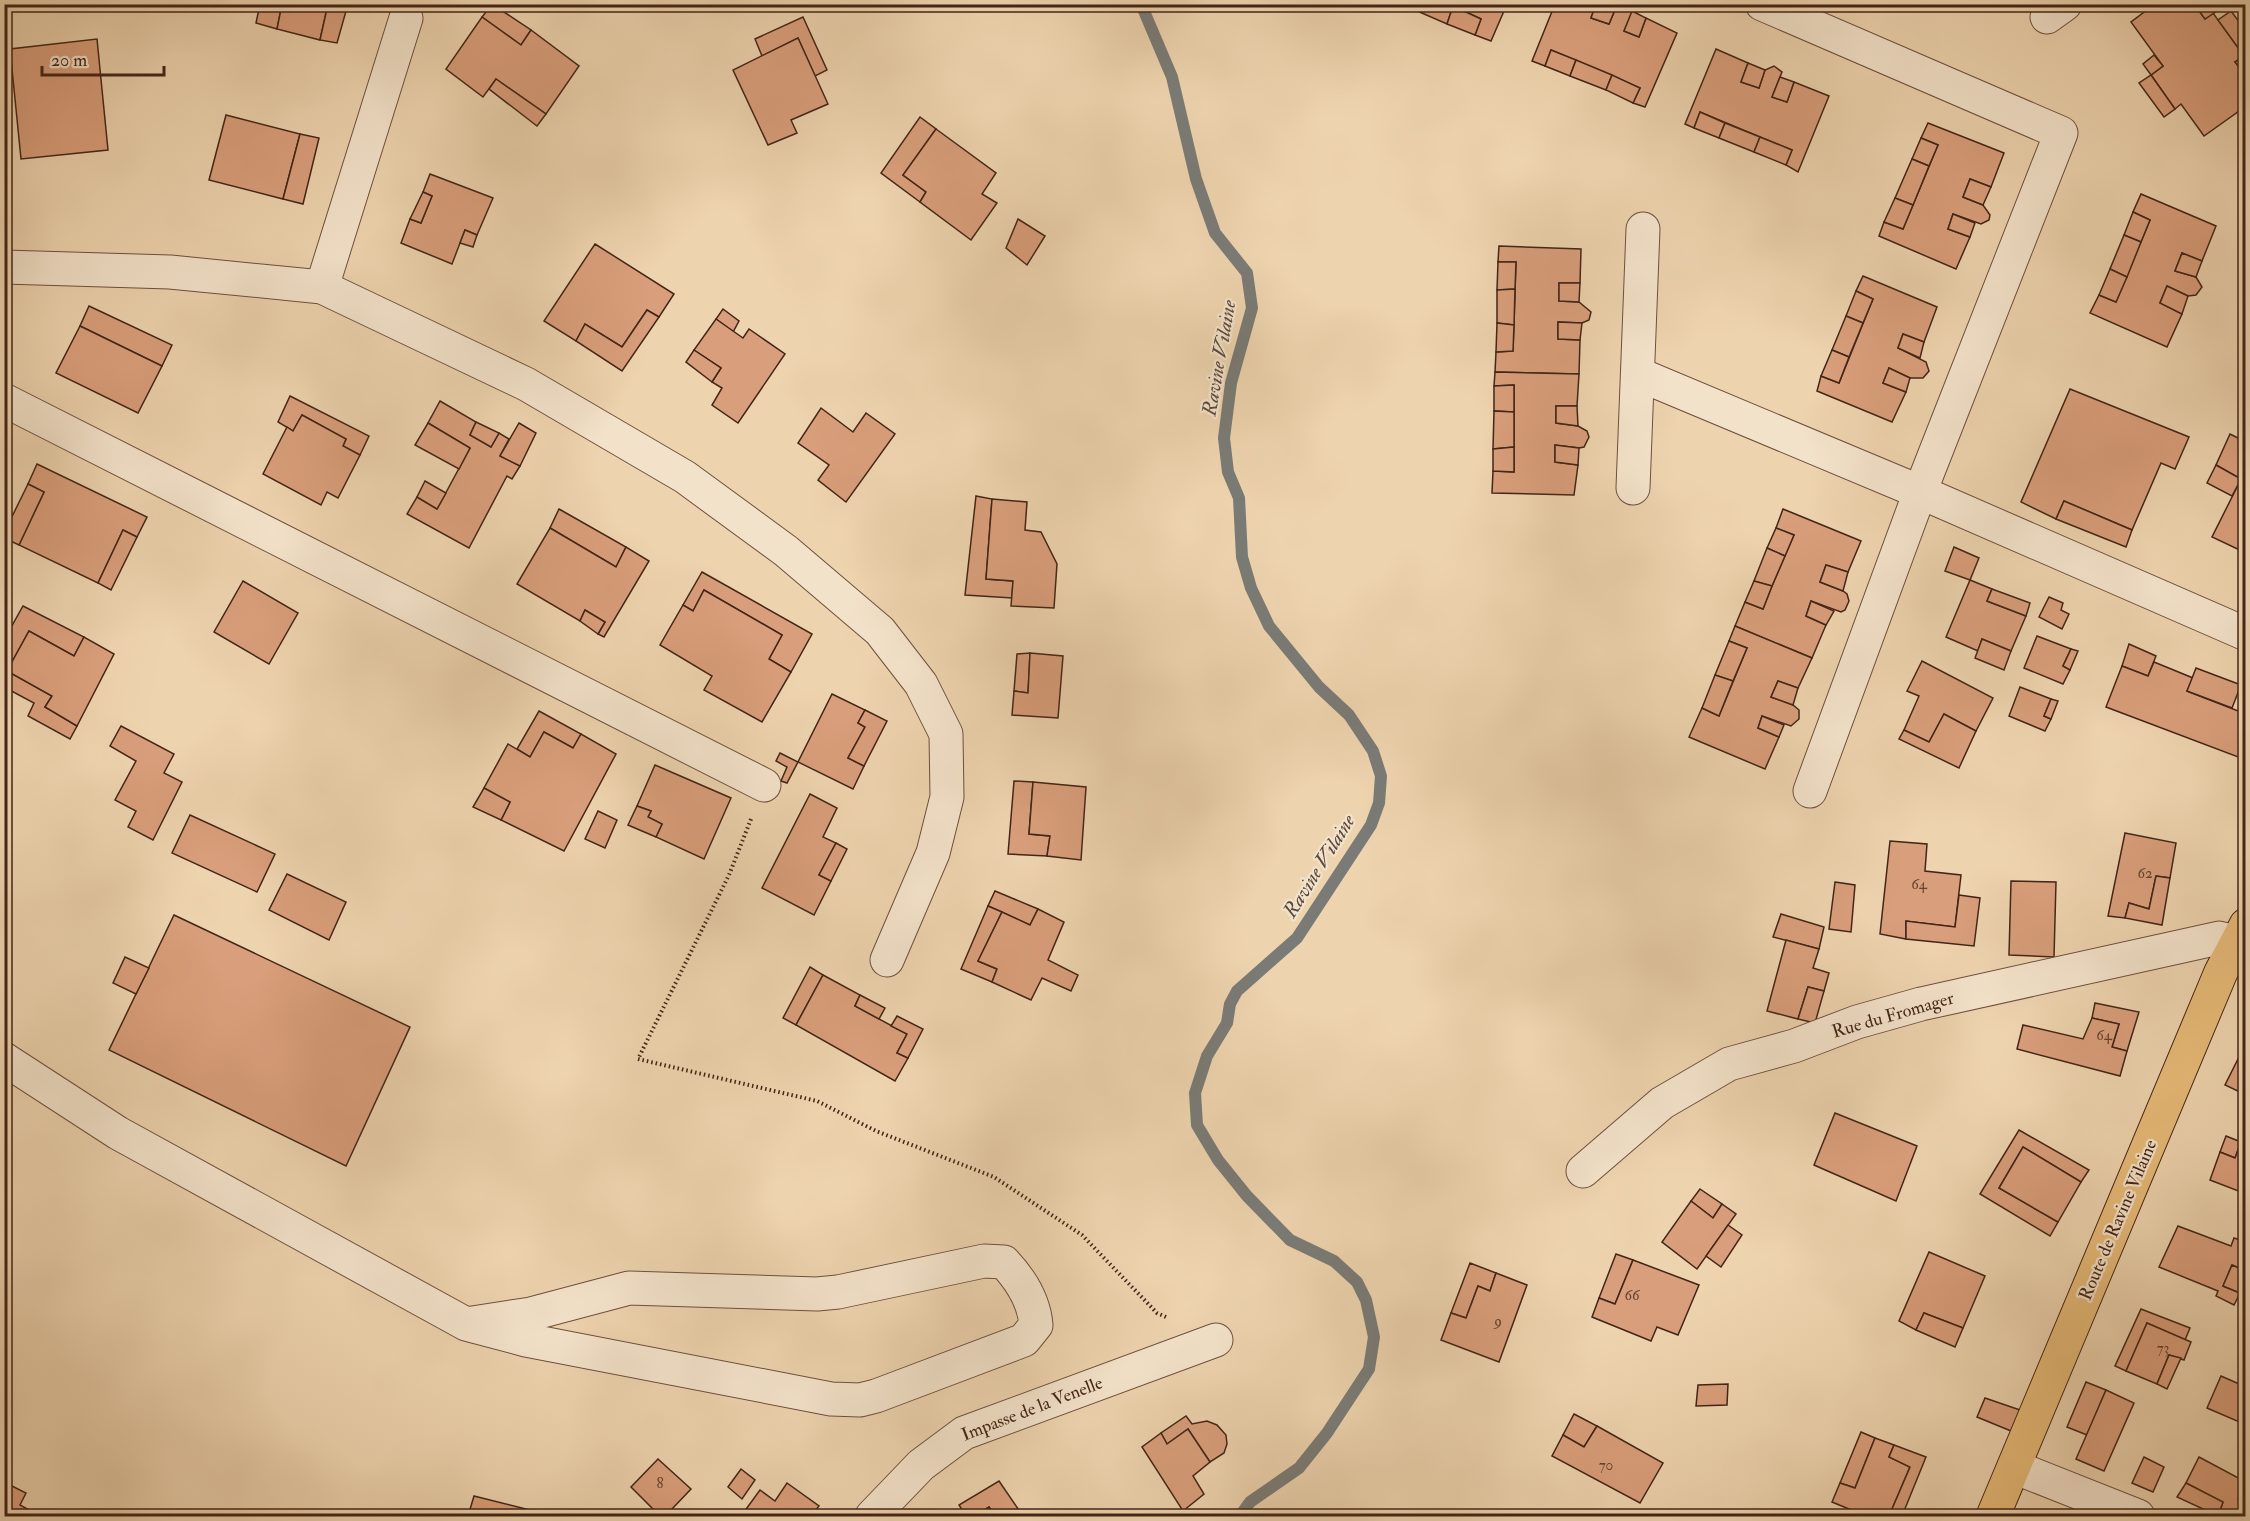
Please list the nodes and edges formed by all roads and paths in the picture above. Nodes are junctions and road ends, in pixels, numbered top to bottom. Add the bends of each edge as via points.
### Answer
1 (1762, 4) edge
2 (406, 18) dead end
3 (1643, 229) dead end
4 (4, 267) edge
5 (322, 287) junction
6 (1638, 374) junction
7 (4, 400) edge
8 (1633, 488) dead end
9 (1920, 492) junction
10 (2246, 634) edge
11 (764, 785) joint
12 (1810, 791) dead end
13 (2241, 933) edge
14 (887, 960) dead end
15 (4, 1059) edge
16 (1583, 1172) dead end
17 (466, 1324) junction
18 (1216, 1340) joint
19 (2014, 1467) junction
20 (872, 1516) edge
21 (1993, 1516) edge
22 (2138, 1516) edge

1 - 9 street via 2061,133
2 - 5 street
3 - 6 street
4 - 5 street via 170,272
5 - 14 street via 526,384 685,477 786,551 880,631 921,684 946,734 947,797 933,853
6 - 8 street
6 - 9 street
7 - 11 street
9 - 10 street
9 - 12 street
11 - 18 path via 729,875 639,1059 817,1101 876,1131 994,1177 1082,1234 1157,1313
13 - 16 street, Rue du Fromager via 1921,1004 1729,1064 1662,1102
13 - 19 main road, Route de Ravine Vilaine
15 - 17 street via 118,1133
17 - 17 street via 526,1340 772,1388 860,1400 1024,1340 1036,1325 1035,1311 1017,1276 1004,1262 984,1261 817,1294 629,1288 531,1314
18 - 20 street, Impasse de la Venelle via 964,1432 921,1465
19 - 21 main road, Route de Ravine Vilaine
19 - 22 street

